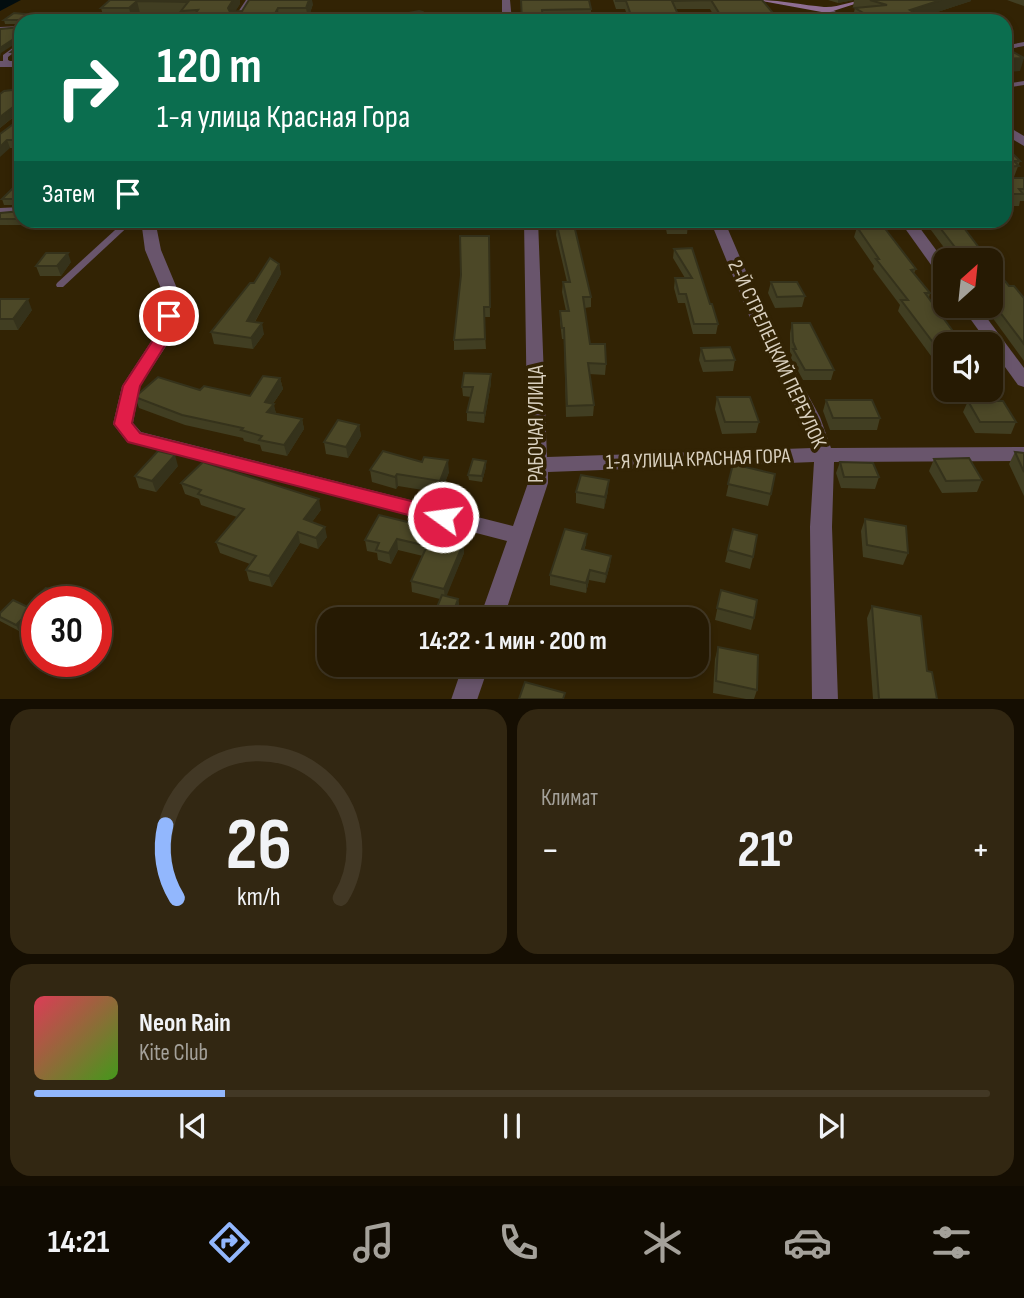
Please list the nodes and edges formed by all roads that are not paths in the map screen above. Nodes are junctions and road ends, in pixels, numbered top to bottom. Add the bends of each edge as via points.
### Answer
1 (761, 0) edge
2 (863, 0) edge
3 (827, 10) junction
4 (833, 14) edge
5 (14, 49) edge
6 (11, 64) edge
7 (122, 228) edge
8 (149, 228) edge
9 (531, 228) edge
10 (720, 228) edge
11 (912, 228) edge
12 (933, 257) edge
13 (60, 285) dead end
14 (978, 318) edge
15 (1024, 381) edge
16 (1024, 454) edge
17 (824, 455) junction
18 (540, 465) junction
19 (520, 536) junction
20 (495, 607) edge
21 (472, 677) edge
22 (464, 699) edge
23 (825, 699) edge

1 - 3 street
2 - 3 street
3 - 4 street
5 - 6 lane via 5,56
7 - 13 lane
8 - 19 street via 153,250 173,298 165,334 131,386 123,424 134,437
9 - 18 street, РАБОЧАЯ УЛИЦА
10 - 17 street, 2-Й СТРЕЛЕЦКИЙ ПЕРЕУЛОК
11 - 12 street
14 - 15 street
16 - 17 street, 1-Я УЛИЦА КРАСНАЯ ГОРА
17 - 18 street, 1-Я УЛИЦА КРАСНАЯ ГОРА
17 - 23 street, 2-Й СТРЕЛЕЦКИЙ ПЕРЕУЛОК
18 - 19 street, РАБОЧАЯ УЛИЦА
19 - 20 street, РАБОЧАЯ УЛИЦА
21 - 22 street

